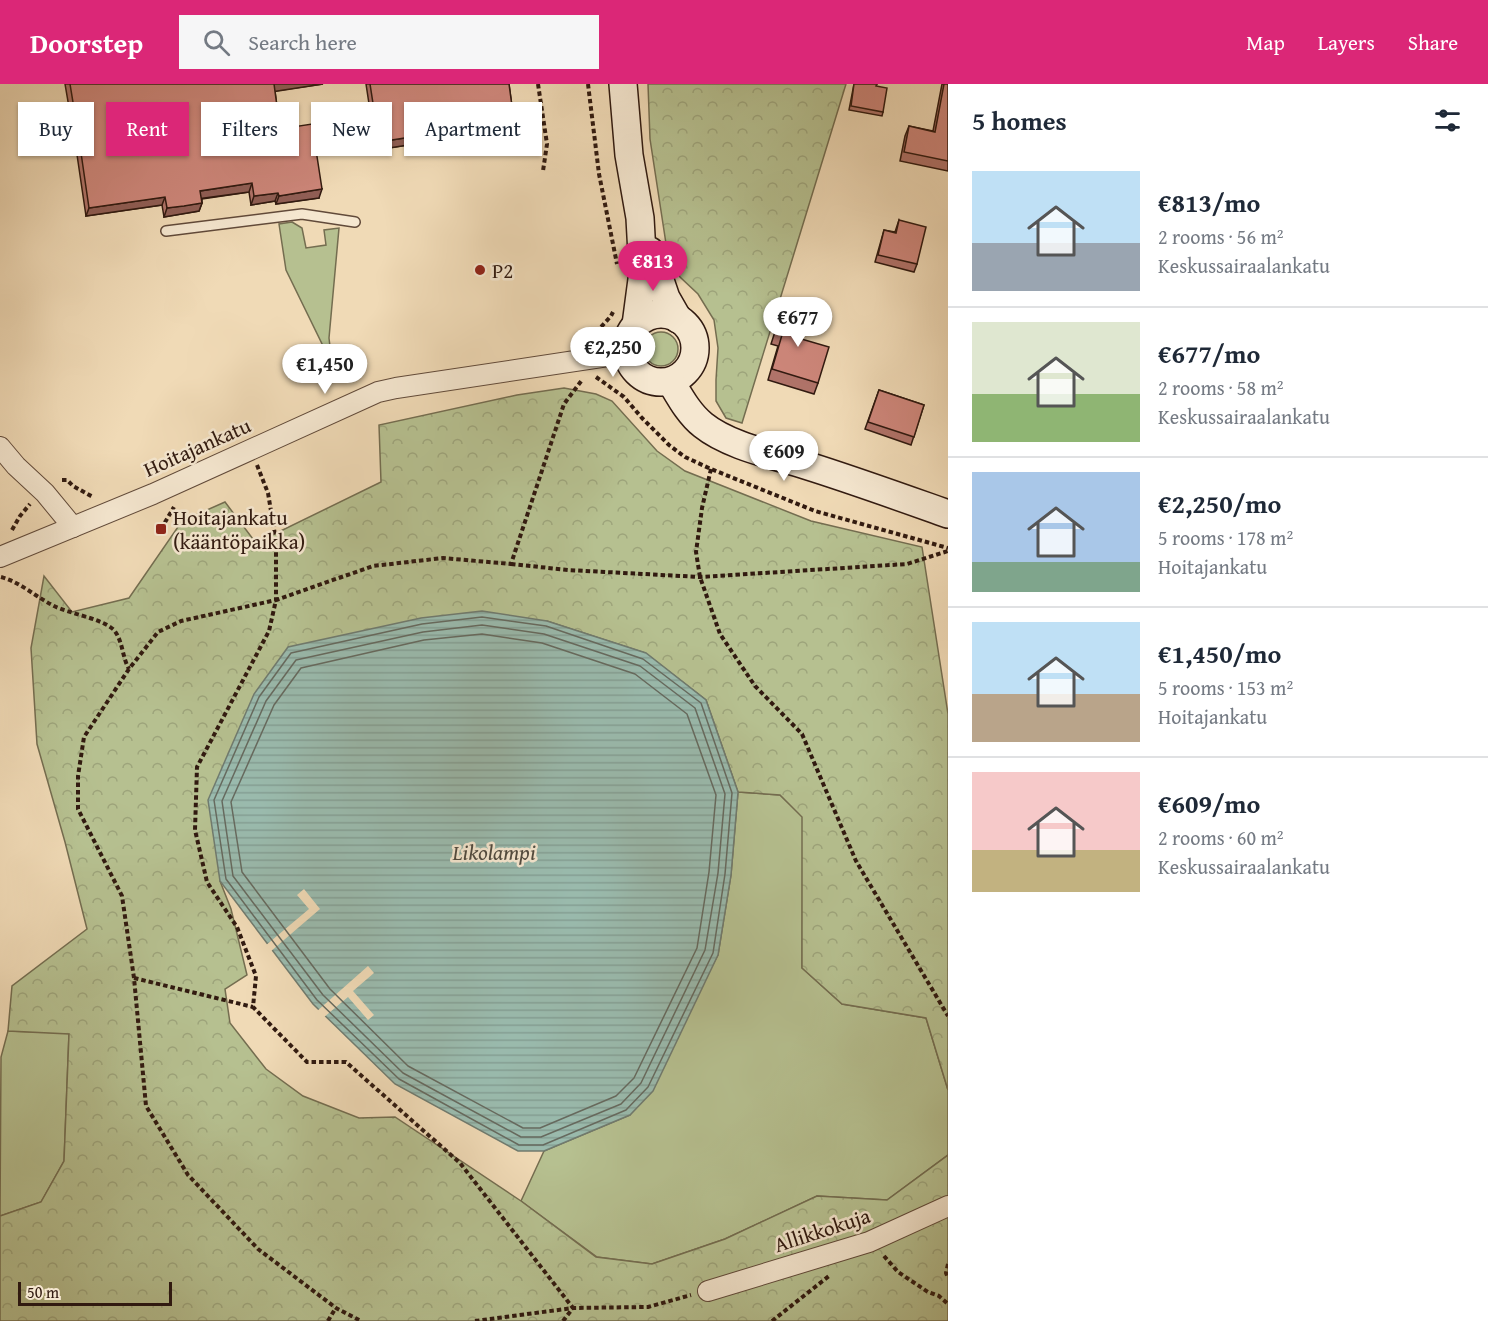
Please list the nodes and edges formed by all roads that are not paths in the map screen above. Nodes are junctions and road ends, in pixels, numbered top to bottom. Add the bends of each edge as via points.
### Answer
1 (623, 84) edge
2 (640, 218) junction
3 (355, 222) dead end
4 (166, 231) dead end
5 (678, 319) junction
6 (636, 325) junction
7 (627, 353) junction
8 (671, 381) junction
9 (0, 447) edge
10 (948, 514) edge
11 (73, 527) junction
12 (0, 557) edge
13 (948, 1206) edge
14 (708, 1291) road end

1 - 2 street
2 - 5 street via 666,298
2 - 6 street via 643,272
3 - 4 lane via 302,214
5 - 6 street via 656,315
5 - 8 street via 687,326 696,347 689,369
6 - 7 street via 627,343
7 - 8 street via 638,374 659,383
7 - 11 street, Hoitajankatu via 378,392
8 - 10 street via 686,407 716,434
9 - 11 street
11 - 12 street, Hoitajankatu
13 - 14 street, Allikkokuja via 869,1242

